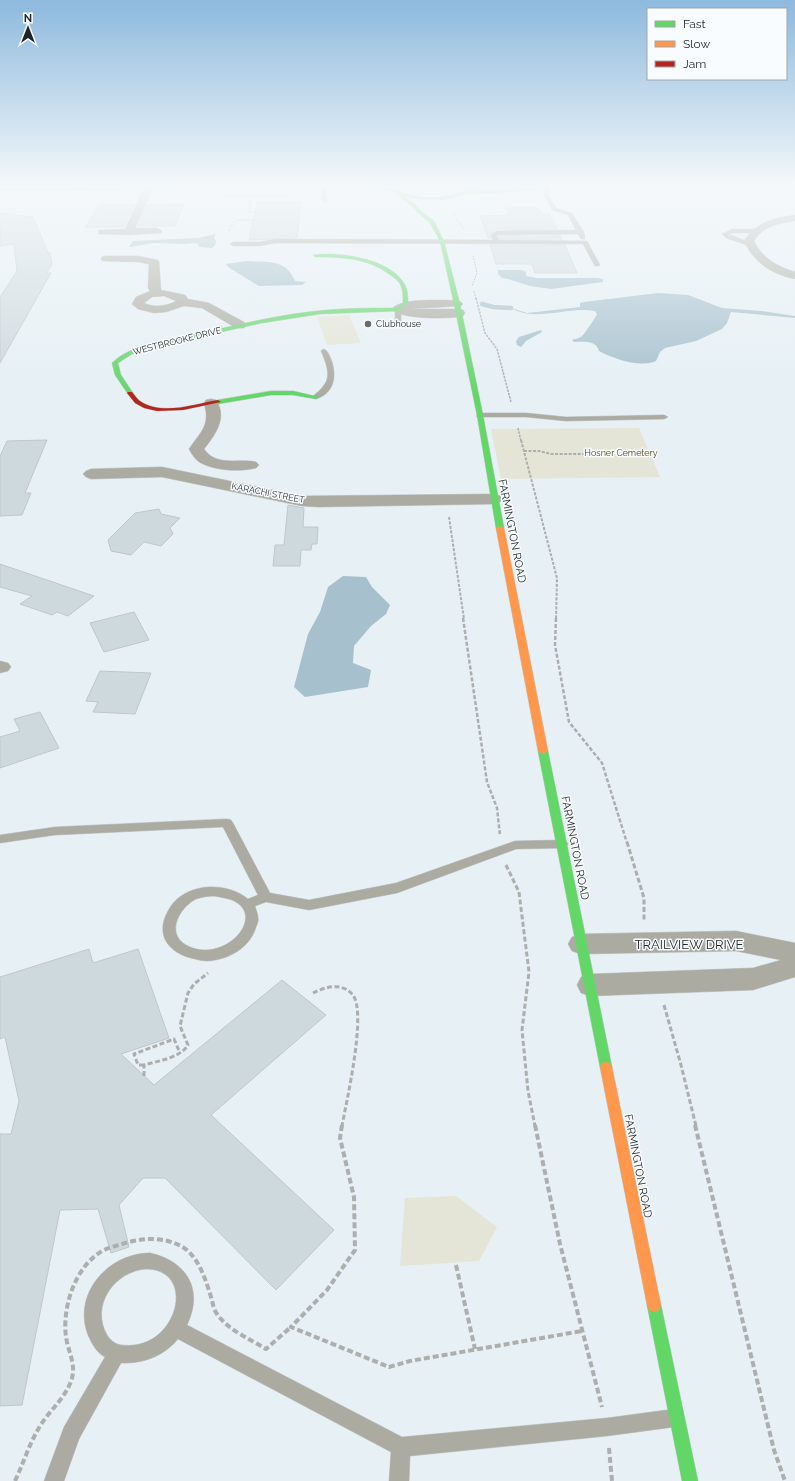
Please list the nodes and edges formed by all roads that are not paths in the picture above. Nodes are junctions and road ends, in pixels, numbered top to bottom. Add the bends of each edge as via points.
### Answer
1 (342, 256) edge
2 (446, 256) edge
3 (592, 256) edge
4 (758, 256) edge
5 (106, 259) dead end
6 (597, 265) dead end
7 (795, 276) edge
8 (157, 293) junction
9 (182, 302) junction
10 (458, 308) junction
11 (398, 309) junction
12 (240, 325) junction
13 (398, 326) dead end
14 (324, 352) dead end
15 (316, 397) joint
16 (211, 403) junction
17 (480, 415) junction
18 (664, 418) dead end
19 (251, 465) dead end
20 (92, 474) dead end
21 (494, 499) junction
22 (0, 839) edge
23 (562, 844) junction
24 (266, 897) junction
25 (247, 904) junction
26 (581, 944) junction
27 (795, 953) edge
28 (795, 967) edge
29 (590, 985) junction
30 (176, 1329) junction
31 (117, 1354) junction
32 (677, 1418) junction
33 (401, 1447) junction
34 (54, 1481) edge
35 (398, 1481) edge
36 (690, 1481) edge

1 - 11 street via 374,263 401,281 405,303
2 - 10 street, FARMINGTON ROAD
3 - 6 lane
4 - 7 street via 774,269
5 - 8 street via 154,262 154,288
8 - 9 street via 177,295
8 - 9 street via 144,296 138,304 146,308 160,309
9 - 12 street via 206,305
10 - 11 street, WESTBROOKE DRIVE via 408,305
10 - 17 street, FARMINGTON ROAD
11 - 12 street, WESTBROOKE DRIVE via 338,311
11 - 13 lane
12 - 16 street, WESTBROOKE DRIVE via 136,350 122,356 115,363 116,373 133,399 141,406 172,410
14 - 15 lane via 332,372 332,381 326,390
15 - 16 street, WESTBROOKE DRIVE via 271,393
16 - 19 street via 215,420 212,429 196,450 199,455 216,463
17 - 18 lane via 514,414 566,419
17 - 21 street, FARMINGTON ROAD
20 - 21 street, KARACHI STREET via 162,472 310,501
21 - 23 street, FARMINGTON ROAD
22 - 24 lane via 56,831 227,823
23 - 24 lane via 515,844 397,888 309,905
23 - 26 street, FARMINGTON ROAD
24 - 25 lane
25 - 25 lane via 239,896 227,892 200,893 188,898 177,906 171,916 168,927 170,937 176,946 187,952 214,955 228,951 240,944 248,934 252,914
26 - 27 street, TRAILVIEW DRIVE via 736,941
26 - 29 street, FARMINGTON ROAD
28 - 29 street via 753,979
29 - 32 street, FARMINGTON ROAD
30 - 31 lane via 165,1342 150,1352 133,1356
30 - 31 lane via 183,1314 185,1298 182,1284 174,1272 150,1260 121,1268 108,1277 98,1290 92,1320 96,1334 104,1346
30 - 33 lane
31 - 34 lane via 71,1434
32 - 33 lane
32 - 36 street, FARMINGTON ROAD
33 - 35 lane

